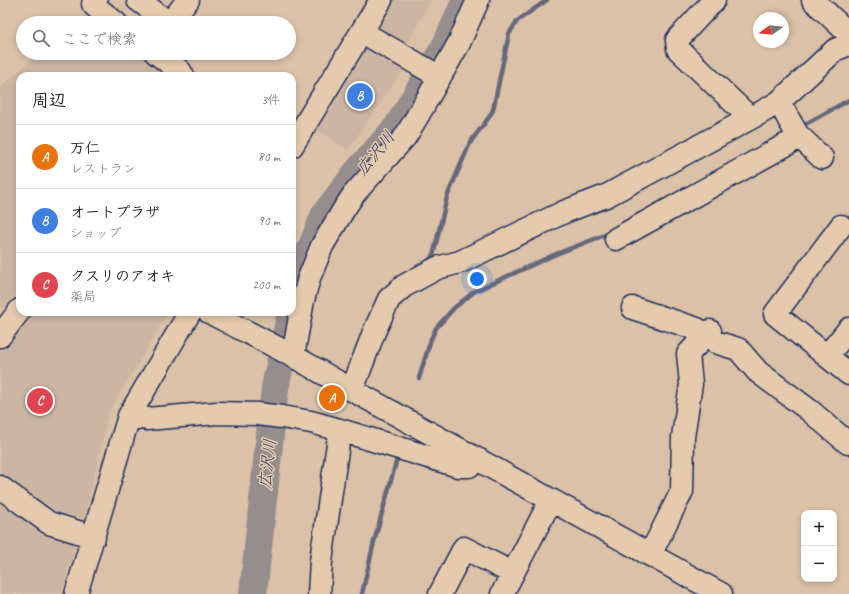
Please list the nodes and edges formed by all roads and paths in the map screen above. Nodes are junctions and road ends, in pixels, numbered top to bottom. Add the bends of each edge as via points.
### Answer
1 (96, 0) edge
2 (138, 0) edge
3 (188, 0) edge
4 (381, 0) edge
5 (478, 0) edge
6 (714, 0) edge
7 (816, 1) edge
8 (108, 16) edge
9 (160, 16) edge
10 (175, 16) edge
11 (362, 32) junction
12 (849, 34) edge
13 (849, 44) edge
14 (165, 60) edge
15 (181, 72) edge
16 (432, 73) junction
17 (778, 102) junction
18 (750, 118) junction
19 (797, 132) junction
20 (296, 139) edge
21 (822, 158) dead end
22 (841, 226) edge
23 (616, 239) dead end
24 (633, 308) dead end
25 (16, 314) edge
26 (188, 316) edge
27 (217, 316) edge
28 (849, 329) edge
29 (1, 331) edge
30 (708, 334) junction
31 (291, 355) junction
32 (826, 356) junction
33 (849, 374) edge
34 (352, 390) junction
35 (128, 416) junction
36 (340, 430) junction
37 (849, 442) edge
38 (478, 460) junction
39 (0, 487) edge
40 (551, 500) junction
41 (94, 537) junction
42 (650, 555) junction
43 (512, 573) junction
44 (76, 594) edge
45 (319, 594) edge
46 (440, 594) edge
47 (502, 594) edge
48 (721, 594) edge

1 - 8 street via 93,4
2 - 9 street
3 - 10 street
4 - 11 street
5 - 16 street via 459,43
6 - 18 street via 676,44 678,49
7 - 12 street
11 - 16 street
11 - 20 street
13 - 17 street via 835,50
14 - 15 street
16 - 31 street via 417,117 405,136 354,194 322,246 307,285
17 - 18 street
17 - 19 street
18 - 34 street via 606,196 564,212 460,262 437,268 404,286 389,299
19 - 21 street
19 - 23 street
22 - 32 street via 775,314
24 - 30 street
25 - 29 street
26 - 35 street
27 - 31 street
28 - 32 street
30 - 37 street via 715,342 738,349 758,372
30 - 42 street via 688,354 691,384 683,436 682,491
31 - 34 street
32 - 33 street
34 - 38 street
35 - 36 street via 147,419 217,413 257,414 311,422
35 - 41 street
36 - 38 street via 458,466 469,466
36 - 45 street via 321,561
38 - 40 street
39 - 41 street via 49,522
40 - 42 street
40 - 43 street
41 - 44 street
42 - 48 street
43 - 46 street via 464,548
43 - 47 street

